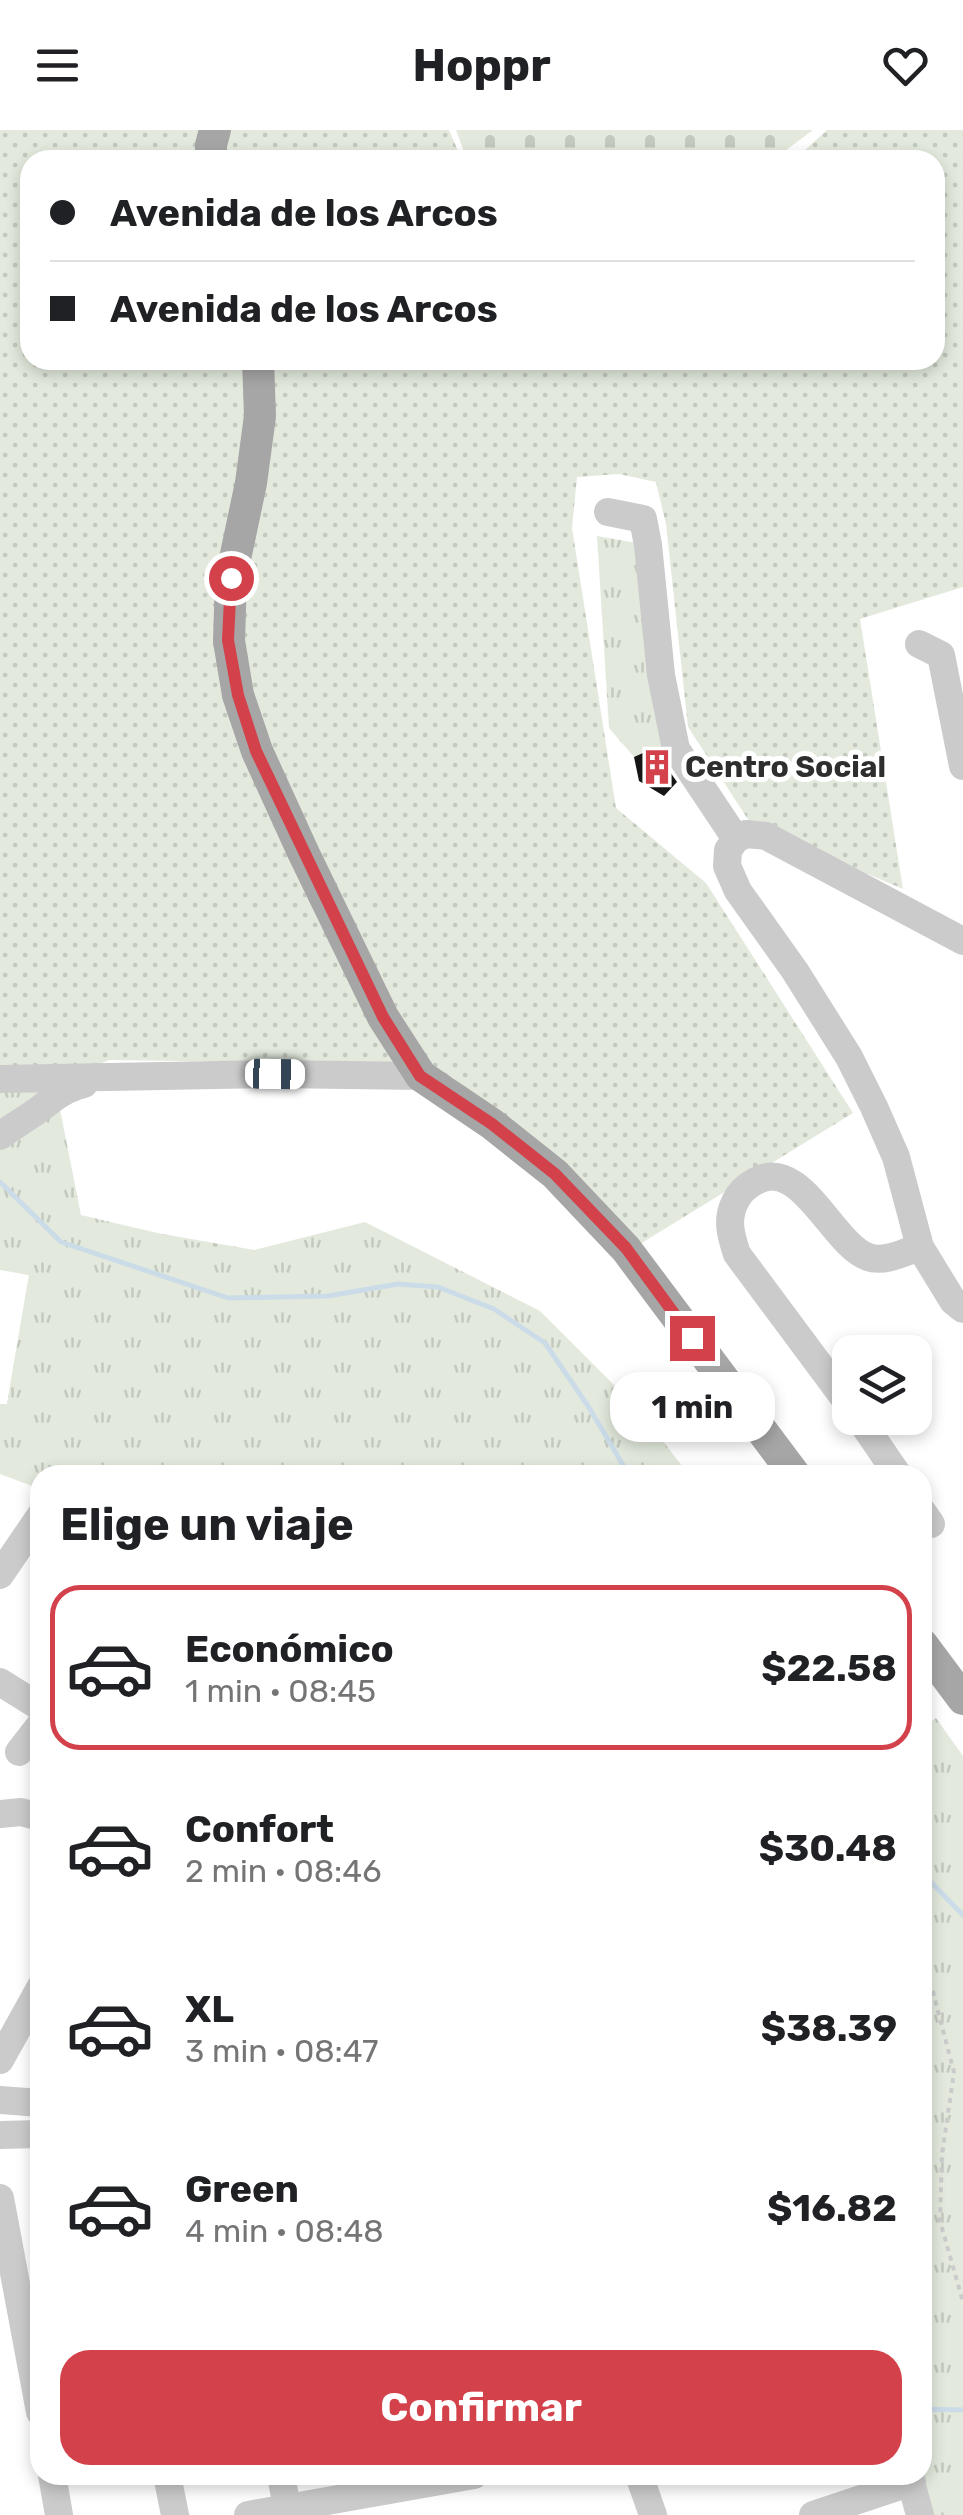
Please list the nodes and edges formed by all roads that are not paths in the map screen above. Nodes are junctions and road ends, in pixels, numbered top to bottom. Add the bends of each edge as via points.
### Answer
1 (258, 370) edge
2 (608, 512) dead end
3 (941, 649) edge
4 (963, 766) edge
5 (736, 839) junction
6 (963, 941) edge
7 (120, 1076) junction
8 (420, 1076) junction
9 (13, 1079) edge
10 (8, 1130) edge
11 (920, 1247) junction
12 (963, 1309) edge
13 (832, 1382) edge
14 (871, 1435) edge
15 (788, 1465) edge
16 (891, 1465) edge
17 (30, 1531) edge
18 (0, 1575) edge
19 (932, 1655) edge
20 (0, 1682) edge
21 (959, 1685) edge
22 (30, 1701) edge
23 (30, 1738) edge
24 (19, 1752) dead end
25 (1, 1814) edge
26 (30, 1814) edge
27 (30, 2006) edge
28 (0, 2060) edge
29 (0, 2100) edge
30 (30, 2102) edge
31 (30, 2134) edge
32 (0, 2136) edge
33 (0, 2198) edge
34 (30, 2318) edge
35 (54, 2485) edge
36 (169, 2485) edge
37 (283, 2485) edge
38 (383, 2485) edge
39 (643, 2485) edge
40 (892, 2485) edge
41 (912, 2485) edge
42 (287, 2508) junction
43 (59, 2515) edge
44 (174, 2515) edge
45 (248, 2515) edge
46 (653, 2515) edge
47 (814, 2515) edge
48 (920, 2515) edge

1 - 8 main road via 260,416 231,578 228,640 238,695 303,852 383,1017
2 - 5 street via 643,519 676,749
3 - 4 street
5 - 6 street via 766,836
5 - 11 street via 728,866 738,891 813,1000 874,1107
7 - 8 street
7 - 9 street
7 - 10 street via 69,1088
8 - 15 main road via 555,1174 626,1248
11 - 12 street
11 - 13 street via 872,1259 785,1178 769,1175 742,1190 729,1230 737,1254
14 - 16 street
17 - 18 street
19 - 21 main road
20 - 22 street
23 - 24 street
25 - 26 street
27 - 28 street
29 - 30 street
31 - 32 street
33 - 34 street
35 - 43 street
36 - 44 street
37 - 42 street
38 - 42 street
39 - 46 street
40 - 47 street
41 - 48 street
42 - 45 street

